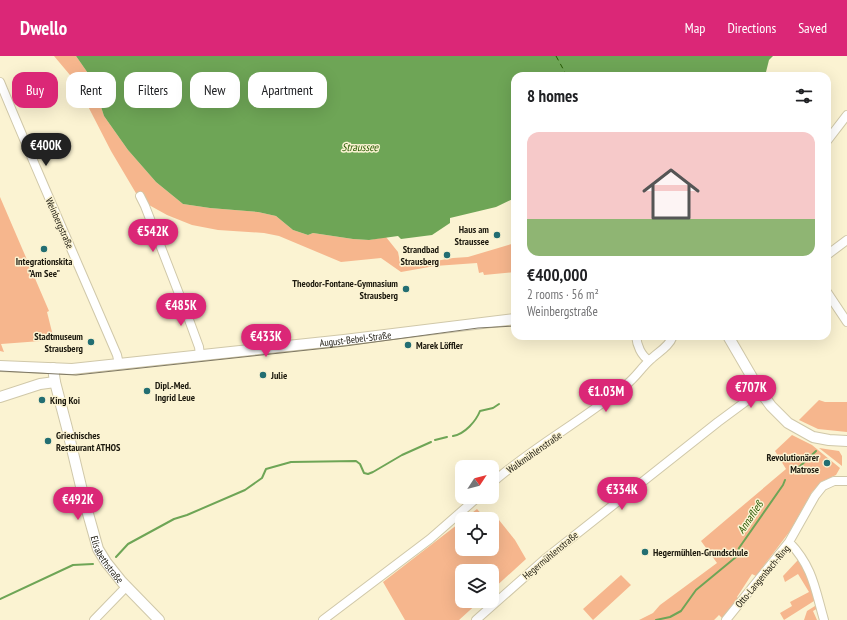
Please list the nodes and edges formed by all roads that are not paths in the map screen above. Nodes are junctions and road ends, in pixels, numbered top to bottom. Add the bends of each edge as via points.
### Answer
1 (0, 82) edge
2 (847, 115) edge
3 (831, 137) edge
4 (140, 196) dead end
5 (847, 240) edge
6 (831, 252) edge
7 (831, 297) edge
8 (844, 313) edge
9 (511, 319) edge
10 (847, 322) edge
11 (637, 340) edge
12 (670, 340) edge
13 (730, 340) edge
14 (200, 355) junction
15 (649, 360) junction
16 (119, 364) junction
17 (0, 366) edge
18 (53, 368) junction
19 (55, 382) junction
20 (760, 391) junction
21 (0, 397) edge
22 (847, 441) edge
23 (499, 477) edge
24 (847, 479) edge
25 (470, 504) edge
26 (789, 542) junction
27 (127, 586) junction
28 (94, 620) edge
29 (159, 620) edge
30 (323, 620) edge
31 (476, 620) edge
32 (726, 620) edge
33 (824, 620) edge

1 - 16 street, Weinbergstraße
2 - 3 street
4 - 14 street via 186,312
5 - 6 street
7 - 8 street
8 - 10 street
9 - 14 street, August-Bebel-Straße
11 - 15 street via 643,356
12 - 15 street, Walkmühlenstraße
13 - 20 street
14 - 16 street, August-Bebel-Straße
15 - 23 street, Walkmühlenstraße via 621,389
16 - 18 street, August-Bebel-Straße via 72,369
17 - 18 street, August-Bebel-Straße
18 - 19 street, Elisabethstraße
19 - 21 street via 40,384
19 - 27 street, Elisabethstraße via 98,549
20 - 22 street via 788,423 812,437
20 - 31 street, Hegermühlenstraße via 545,559
24 - 26 street via 823,486
25 - 30 street via 430,539
26 - 32 street, Otto-Langenbach-Ring
26 - 33 street, Otto-Langenbach-Ring via 804,560 812,575
27 - 28 street
27 - 29 street, Elisabethstraße

